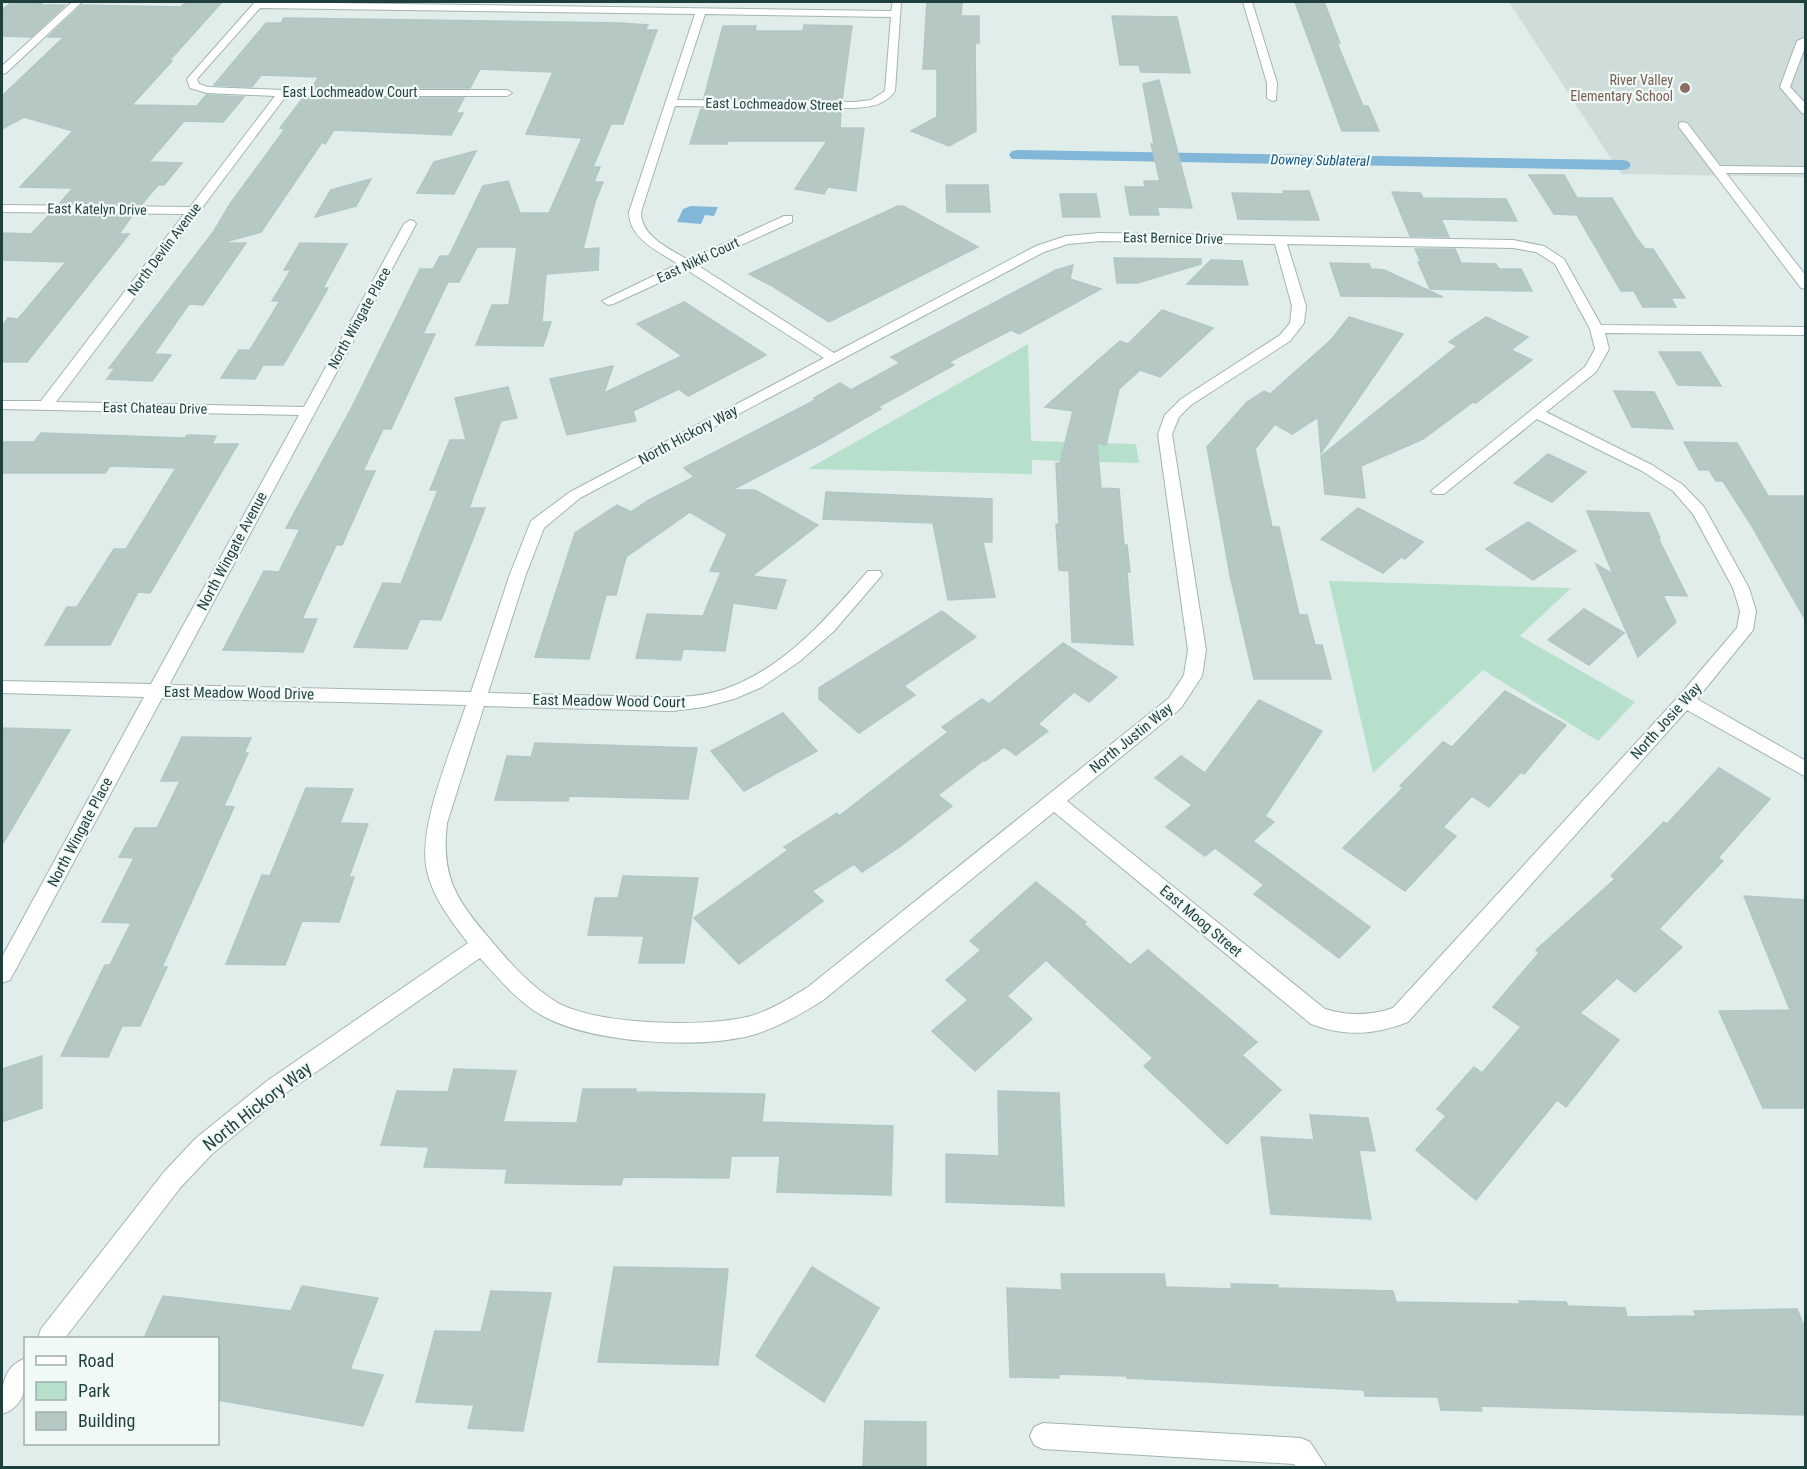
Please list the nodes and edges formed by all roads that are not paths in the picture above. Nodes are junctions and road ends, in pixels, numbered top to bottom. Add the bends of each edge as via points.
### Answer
1 (77, 2) edge
2 (897, 2) edge
3 (1247, 2) edge
4 (258, 3) edge
5 (701, 11) junction
6 (897, 14) junction
7 (1806, 40) edge
8 (2, 71) edge
9 (284, 93) junction
10 (507, 93) dead end
11 (1272, 99) dead end
12 (671, 103) junction
13 (1806, 111) edge
14 (1683, 125) dead end
15 (1717, 169) junction
16 (1806, 171) edge
17 (2, 208) edge
18 (193, 211) junction
19 (788, 219) dead end
20 (410, 224) dead end
21 (1280, 240) junction
22 (688, 265) junction
23 (1806, 285) edge
24 (608, 301) dead end
25 (1597, 329) junction
26 (1806, 332) edge
27 (833, 358) junction
28 (2, 405) edge
29 (45, 406) junction
30 (308, 411) junction
31 (1536, 413) junction
32 (1439, 491) dead end
33 (874, 574) dead end
34 (2, 687) edge
35 (157, 691) junction
36 (477, 699) junction
37 (1684, 701) junction
38 (1806, 770) edge
39 (1054, 801) junction
40 (482, 945) junction
41 (3, 974) dead end
42 (1356, 1026) joint
43 (670, 1029) joint
44 (51, 1337) edge
45 (24, 1373) edge
46 (2, 1401) edge
47 (1043, 1436) dead end
48 (1314, 1467) edge

1 - 8 street
2 - 6 street
3 - 11 street via 1272,83
4 - 5 street
4 - 9 street, East Lochmeadow Court via 192,79 194,86
5 - 6 street
5 - 12 street
6 - 12 street, East Lochmeadow Street via 890,91 884,99 855,105
7 - 13 street via 1802,41 1785,87
9 - 10 street, East Lochmeadow Court
9 - 18 street, North Devlin Avenue
12 - 22 street via 634,212 635,223 646,238
14 - 15 street
15 - 16 street
15 - 23 street
17 - 18 street, East Katelyn Drive
18 - 29 street, North Devlin Avenue
19 - 22 street, East Nikki Court
20 - 30 street, North Wingate Place
21 - 25 street, East Bernice Drive via 1513,244 1540,249 1560,262
21 - 27 street, East Bernice Drive via 1066,240 1040,249
21 - 39 street, North Justin Way via 1299,306 1297,323 1285,338 1186,402 1172,415 1165,434 1197,650 1193,676 1175,703
22 - 24 street, East Nikki Court
22 - 27 street
25 - 26 street
25 - 31 street via 1602,349 1591,369
27 - 36 street, North Hickory Way via 575,495 537,525
28 - 29 street, East Chateau Drive
29 - 30 street, East Chateau Drive
30 - 35 street, North Wingate Avenue
31 - 32 street
31 - 37 street, North Josie Way via 1647,468 1678,488 1699,512 1741,588 1748,611 1745,630
33 - 36 street, East Meadow Wood Court via 814,642 734,692 672,704
34 - 35 street, East Meadow Wood Drive
35 - 36 street, East Meadow Wood Drive
35 - 41 street, North Wingate Place
36 - 40 street, North Hickory Way via 437,823 433,850 437,878
37 - 38 street
37 - 42 street, North Josie Way via 1400,1015
39 - 42 street, East Moog Street via 1319,1017
39 - 43 street, North Justin Way via 815,994 783,1014 747,1026
40 - 43 street, North Hickory Way via 546,1006 577,1021 615,1028
40 - 44 street, North Hickory Way via 275,1088 204,1146 172,1180
45 - 46 street
47 - 48 street via 1301,1451

